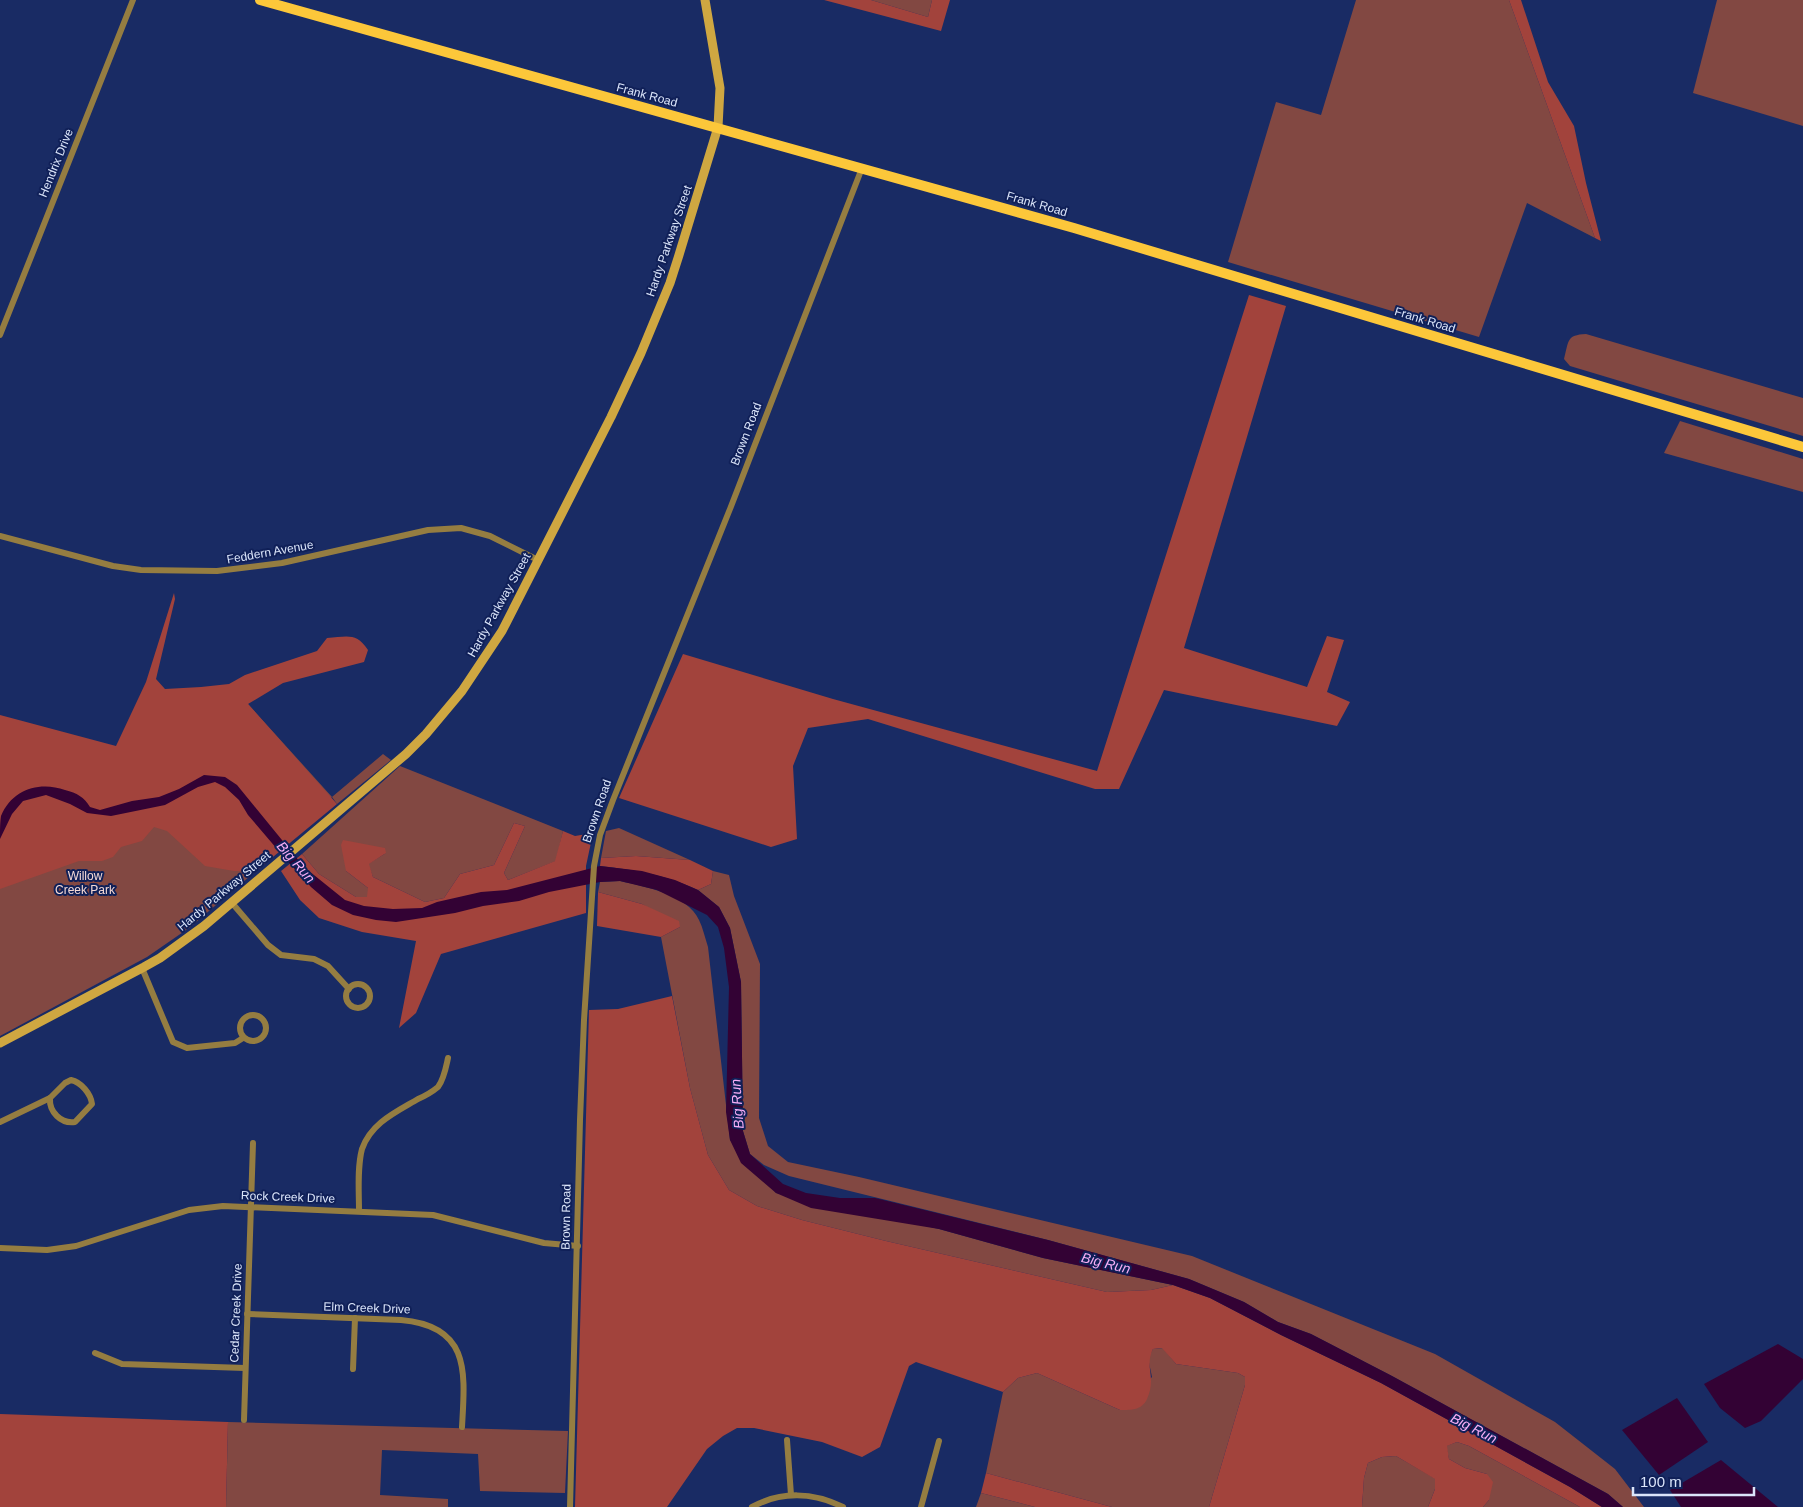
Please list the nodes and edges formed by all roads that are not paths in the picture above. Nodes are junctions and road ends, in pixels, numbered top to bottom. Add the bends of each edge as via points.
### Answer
1 (133, 0) edge
2 (260, 0) edge
3 (705, 0) edge
4 (718, 127) junction
5 (862, 168) junction
6 (0, 335) edge
7 (1803, 447) edge
8 (0, 536) edge
9 (538, 560) junction
10 (232, 903) junction
11 (142, 968) junction
12 (349, 989) dead end
13 (243, 1038) junction
14 (0, 1044) edge
15 (448, 1058) dead end
16 (50, 1098) junction
17 (0, 1122) edge
18 (253, 1143) dead end
19 (252, 1207) junction
20 (359, 1211) junction
21 (578, 1246) junction
22 (0, 1248) edge
23 (247, 1314) junction
24 (355, 1318) junction
25 (95, 1353) dead end
26 (245, 1368) junction
27 (353, 1369) dead end
28 (244, 1420) dead end
29 (462, 1427) dead end
30 (786, 1440) dead end
31 (939, 1441) dead end
32 (791, 1495) junction
33 (570, 1507) edge
34 (752, 1507) edge
35 (843, 1507) edge
36 (921, 1507) edge

1 - 6 street, Hendrix Drive
2 - 4 main road, Frank Road
3 - 4 main road via 720,88
4 - 5 main road, Frank Road
4 - 9 main road, Hardy Parkway Street via 677,263 652,327 611,417
5 - 7 main road, Frank Road via 1074,228
5 - 21 street, Brown Road via 600,835 594,866 584,1020
8 - 9 street, Feddern Avenue via 113,566 141,570 217,571 282,564 428,530 460,528 490,536
9 - 10 main road, Hardy Parkway Street via 487,656 444,713 389,769
10 - 11 main road, Hardy Parkway Street via 175,948
10 - 12 street via 268,945 281,955 314,958 328,966
11 - 13 street via 174,1042 187,1048 236,1043
11 - 14 main road, Hardy Parkway Street
13 - 13 street via 240,1025 244,1018 252,1015 261,1018 266,1025 263,1037 255,1042
15 - 20 street via 438,1086 375,1126 368,1137 360,1162
16 - 16 street via 71,1080 92,1097 92,1104 75,1122 68,1123 52,1110
16 - 17 street
18 - 19 street, Cedar Creek Drive
19 - 20 street, Rock Creek Drive
19 - 22 street, Rock Creek Drive via 189,1210 76,1246 47,1250
19 - 23 street, Cedar Creek Drive
20 - 21 street, Rock Creek Drive via 433,1215 544,1243
21 - 33 street, Brown Road
23 - 24 street, Elm Creek Drive
23 - 26 street, Cedar Creek Drive
24 - 27 street
24 - 29 street, Elm Creek Drive via 417,1321 432,1326 445,1336 456,1348 462,1362
25 - 26 street via 122,1364
26 - 28 street, Cedar Creek Drive
30 - 32 street
31 - 36 street
32 - 34 street via 775,1497
32 - 35 street via 811,1495

